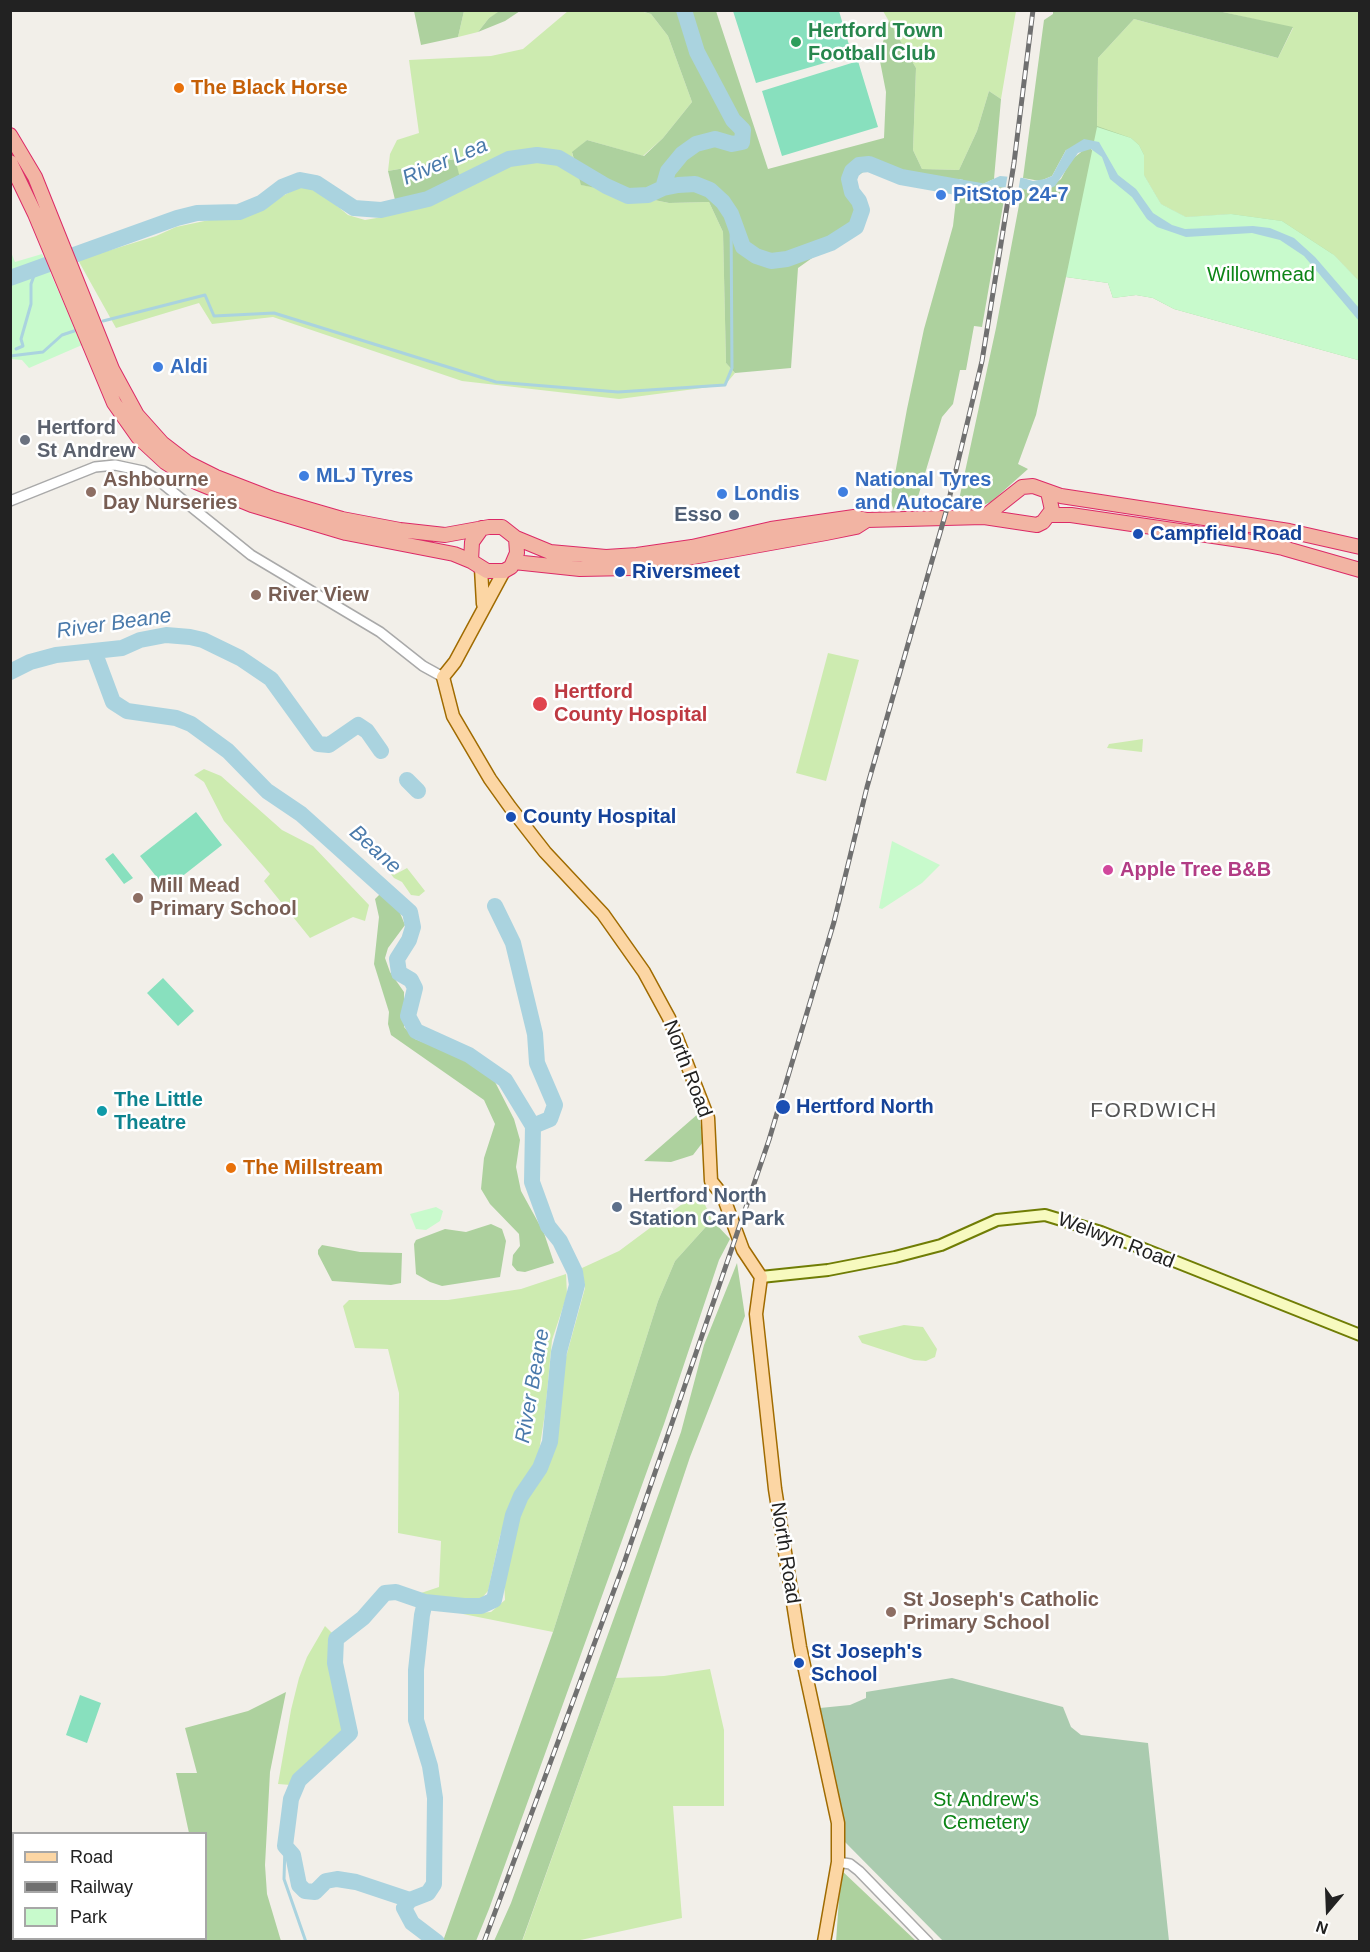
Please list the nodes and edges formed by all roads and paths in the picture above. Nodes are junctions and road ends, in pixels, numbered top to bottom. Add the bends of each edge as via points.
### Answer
1 (10, 135) edge
2 (10, 162) edge
3 (58, 254) junction
4 (68, 277) junction
5 (1048, 492) junction
6 (1013, 496) junction
7 (10, 501) edge
8 (1050, 515) junction
9 (984, 517) junction
10 (867, 520) junction
11 (1019, 521) junction
12 (482, 528) junction
13 (516, 538) junction
14 (1359, 547) edge
15 (476, 564) junction
16 (509, 566) junction
17 (1359, 570) edge
18 (483, 604) junction
19 (443, 677) junction
20 (761, 1277) junction
21 (1359, 1335) edge
22 (837, 1862) junction
23 (824, 1941) edge
24 (928, 1941) edge

1 - 3 highway via 35,177
2 - 3 highway
3 - 4 highway
4 - 12 highway via 126,399 149,431 189,463 263,496 342,519 430,534
4 - 15 highway via 114,403 138,437 172,467 217,492 293,519 442,551
5 - 6 highway via 1028,485
5 - 8 highway via 1052,502
5 - 14 highway via 1289,531
6 - 9 highway
6 - 11 highway via 1011,508
7 - 19 street via 104,465 124,465 143,471 251,555 380,632
8 - 11 highway via 1037,525
8 - 17 highway via 1247,541
9 - 10 highway
9 - 11 highway
10 - 13 highway via 835,519 637,555 556,553
10 - 16 highway via 826,533 632,568
12 - 13 highway via 502,527
12 - 15 highway via 472,542
13 - 16 highway via 517,553
15 - 16 highway
15 - 18 main road
16 - 18 main road
18 - 19 main road via 455,662
19 - 20 main road, North Road via 453,716 490,779 545,852 622,938 669,1018 708,1118 711,1181 723,1196 743,1250
20 - 21 main road, Welwyn Road via 895,1257 941,1245 997,1220 1045,1215 1085,1226
20 - 22 main road, North Road via 756,1314 775,1489 800,1647 838,1823
22 - 23 main road, North Road
22 - 24 street via 850,1864 859,1871

